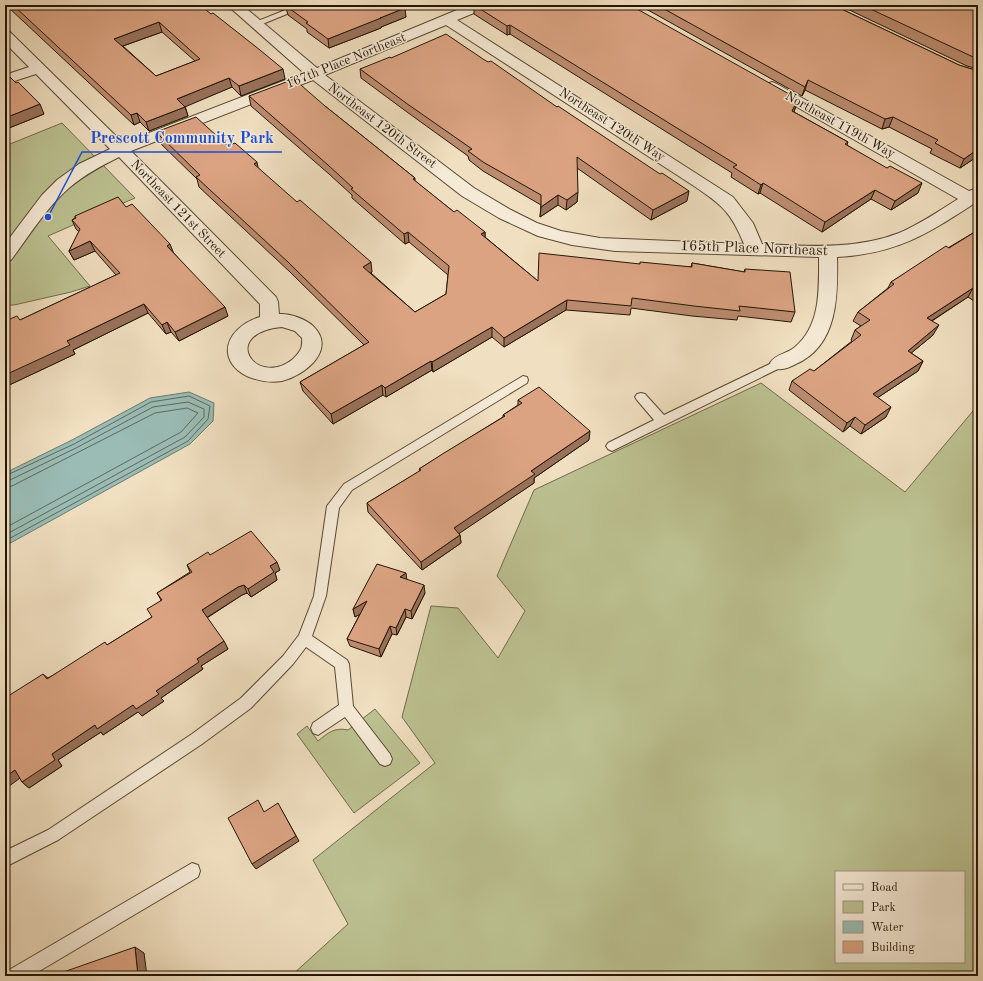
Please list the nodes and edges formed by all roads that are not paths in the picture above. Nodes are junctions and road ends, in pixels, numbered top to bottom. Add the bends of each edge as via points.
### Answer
1 (234, 5) edge
2 (306, 5) edge
3 (481, 5) edge
4 (448, 20) junction
5 (257, 23) junction
6 (5, 35) edge
7 (39, 68) junction
8 (314, 74) junction
9 (5, 80) edge
10 (763, 82) edge
11 (120, 150) junction
12 (974, 195) edge
13 (519, 221) joint
14 (755, 250) junction
15 (828, 252) junction
16 (5, 256) edge
17 (270, 321) dead end
18 (780, 363) joint
19 (523, 380) dead end
20 (641, 397) dead end
21 (662, 421) junction
22 (612, 446) dead end
23 (304, 638) junction
24 (346, 708) junction
25 (318, 728) dead end
26 (385, 759) dead end
27 (5, 859) edge
28 (192, 871) dead end
29 (15, 976) edge

1 - 5 street, Northeast 120th Street
2 - 5 lane
3 - 4 street, 167th Place Northeast
4 - 8 street, 167th Place Northeast
4 - 14 street, Northeast 120th Way via 694,177 727,202 744,223
5 - 8 street, Northeast 120th Street
6 - 7 street, Northeast 121st Street
7 - 9 street
7 - 11 street, Northeast 121st Street
8 - 11 street, 167th Place Northeast
8 - 13 street, Northeast 120th Street via 468,192
10 - 12 street, Northeast 119th Way
11 - 16 street, 167th Place Northeast via 85,168 63,184 48,199
11 - 17 street, Northeast 121st Street via 269,302
12 - 15 street, 165th Place Northeast via 920,230 894,241
13 - 14 street, 165th Place Northeast via 544,232 607,244
14 - 15 street, 165th Place Northeast
15 - 18 street via 828,294 820,331 802,352
18 - 21 lane
19 - 23 lane via 348,487 333,506 320,596
20 - 21 lane
21 - 22 lane
23 - 24 lane via 342,664
23 - 27 lane via 288,660 246,703 54,835
24 - 25 lane
24 - 26 lane
28 - 29 lane

